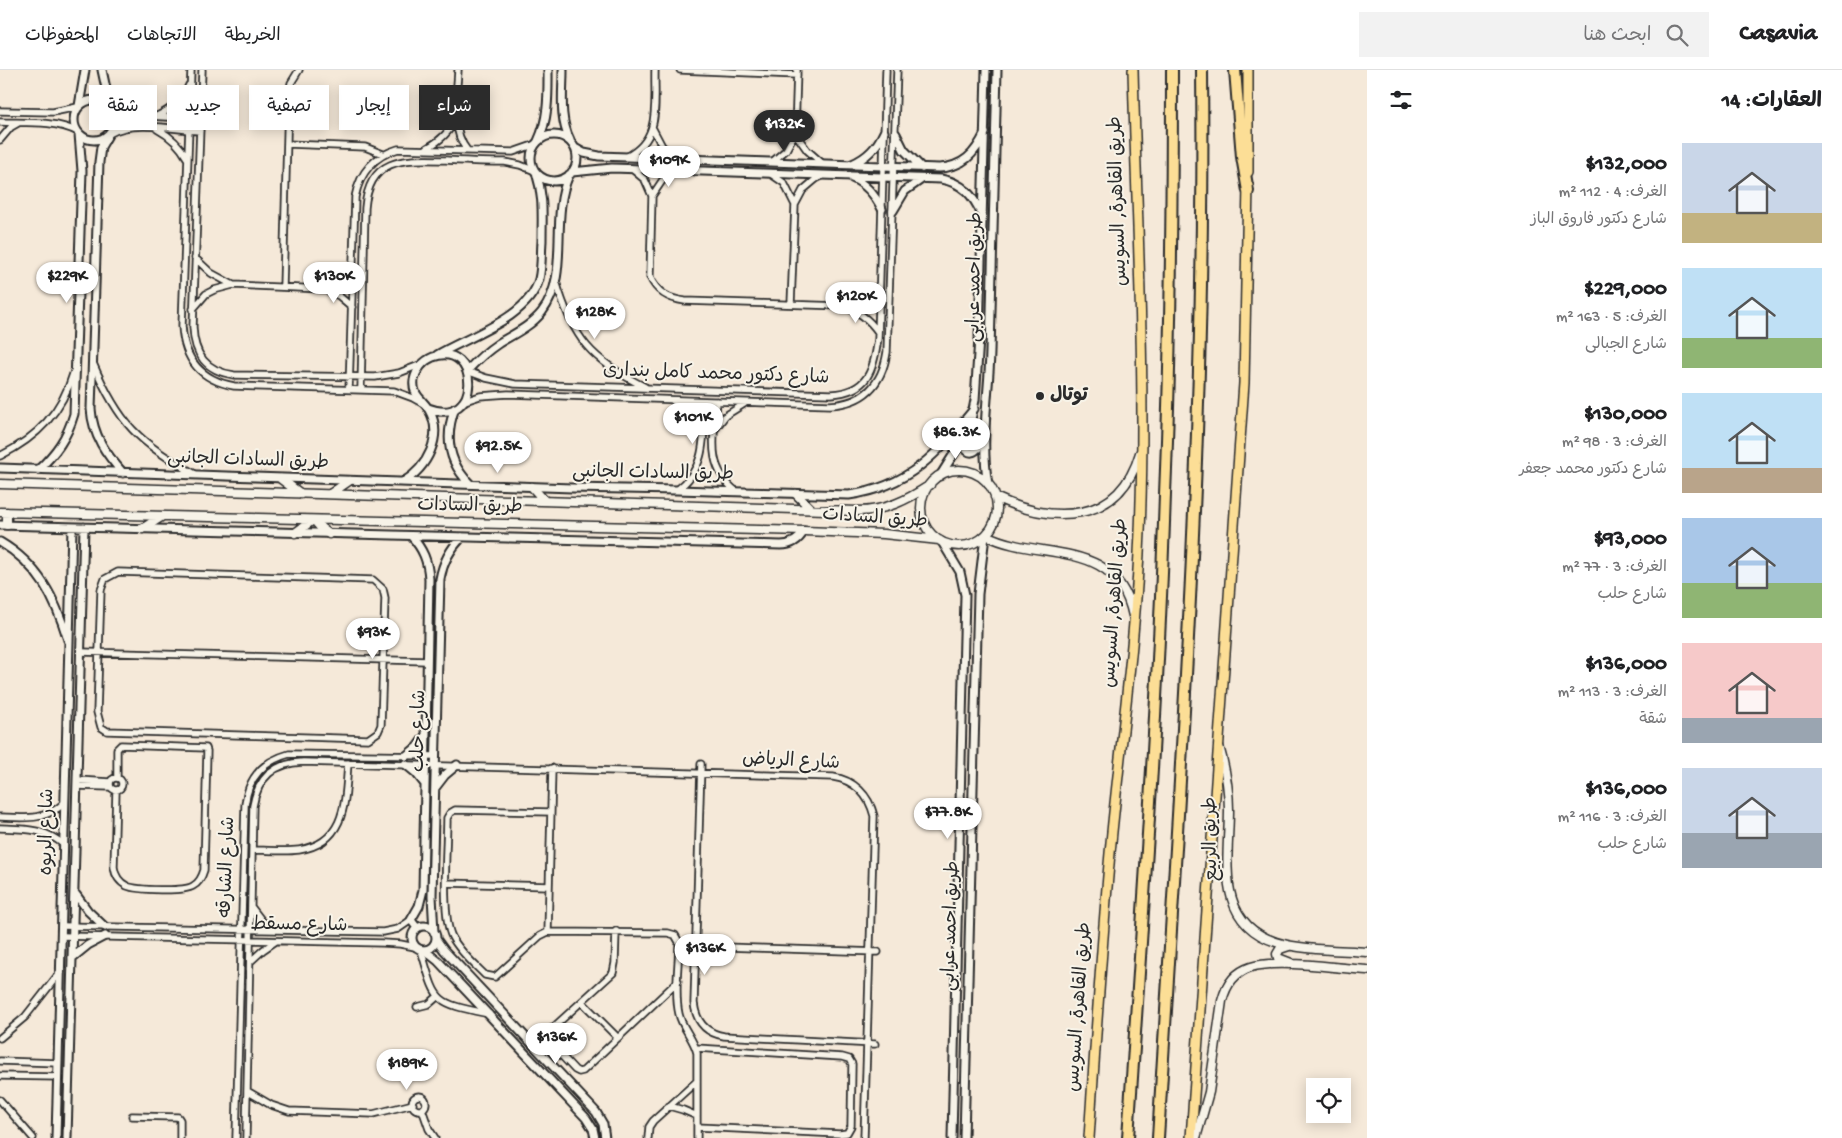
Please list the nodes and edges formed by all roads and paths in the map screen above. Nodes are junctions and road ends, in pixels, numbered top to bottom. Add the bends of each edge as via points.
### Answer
1 (85, 70) edge
2 (102, 70) edge
3 (191, 70) edge
4 (202, 70) edge
5 (299, 70) edge
6 (458, 70) edge
7 (548, 70) edge
8 (564, 70) edge
9 (656, 70) edge
10 (680, 70) edge
11 (886, 70) edge
12 (897, 70) edge
13 (986, 70) edge
14 (997, 70) edge
15 (1133, 70) edge
16 (1172, 70) edge
17 (1202, 70) edge
18 (1235, 70) edge
19 (1248, 70) edge
20 (797, 72) edge
21 (191, 81) junction
22 (106, 85) edge
23 (191, 85) edge
24 (201, 85) edge
25 (457, 85) edge
26 (89, 101) edge
27 (78, 106) junction
28 (0, 111) edge
29 (157, 115) edge
30 (0, 122) edge
31 (20, 122) junction
32 (653, 128) junction
33 (157, 129) edge
34 (111, 130) edge
35 (114, 130) edge
36 (189, 130) joint
37 (449, 130) edge
38 (459, 130) edge
39 (200, 131) joint
40 (884, 132) junction
41 (78, 133) junction
42 (795, 133) junction
43 (984, 133) junction
44 (108, 134) junction
45 (896, 134) junction
46 (0, 140) edge
47 (570, 140) junction
48 (537, 143) junction
49 (287, 144) junction
50 (575, 148) junction
51 (426, 149) junction
52 (467, 150) junction
53 (383, 154) junction
54 (626, 157) junction
55 (676, 159) junction
56 (188, 160) junction
57 (772, 162) junction
58 (823, 164) junction
59 (851, 165) junction
60 (883, 166) junction
61 (894, 167) junction
62 (923, 168) junction
63 (632, 169) junction
64 (676, 170) junction
65 (365, 171) junction
66 (536, 172) junction
67 (571, 174) junction
68 (771, 174) junction
69 (824, 175) junction
70 (850, 176) junction
71 (883, 177) junction
72 (374, 178) junction
73 (894, 178) junction
74 (922, 179) junction
75 (1248, 191) junction
76 (652, 196) junction
77 (795, 204) junction
78 (882, 209) junction
79 (893, 211) junction
80 (982, 215) junction
81 (195, 258) junction
82 (353, 270) junction
83 (556, 281) junction
84 (233, 285) junction
85 (879, 285) junction
86 (283, 287) junction
87 (323, 289) junction
88 (791, 304) junction
89 (842, 306) junction
90 (352, 307) junction
91 (193, 309) junction
92 (182, 326) junction
93 (193, 327) junction
94 (878, 332) junction
95 (978, 349) junction
96 (990, 349) junction
97 (436, 356) junction
98 (76, 361) junction
99 (92, 361) junction
100 (422, 364) junction
101 (467, 371) junction
102 (349, 377) junction
103 (361, 377) junction
104 (647, 388) junction
105 (349, 389) junction
106 (361, 389) junction
107 (813, 393) junction
108 (671, 400) junction
109 (706, 401) junction
110 (717, 401) junction
111 (462, 402) junction
112 (747, 402) junction
113 (813, 404) junction
114 (425, 405) junction
115 (455, 408) junction
116 (974, 409) junction
117 (704, 429) junction
118 (714, 430) junction
119 (986, 432) junction
120 (962, 441) junction
121 (1142, 444) junction
122 (0, 456) edge
123 (0, 468) edge
124 (38, 470) junction
125 (123, 473) junction
126 (197, 475) junction
127 (940, 476) junction
128 (281, 479) junction
129 (349, 481) junction
130 (402, 482) junction
131 (0, 484) edge
132 (470, 484) junction
133 (988, 484) junction
134 (930, 485) junction
135 (532, 487) junction
136 (677, 490) junction
137 (737, 492) junction
138 (301, 494) junction
139 (329, 494) junction
140 (796, 494) junction
141 (995, 497) junction
142 (544, 500) junction
143 (811, 509) junction
144 (3, 512) edge
145 (161, 516) junction
146 (313, 520) junction
147 (3, 525) edge
148 (72, 527) junction
149 (84, 527) junction
150 (142, 529) junction
151 (804, 531) junction
152 (295, 533) junction
153 (330, 534) junction
154 (986, 535) junction
155 (411, 536) junction
156 (462, 537) junction
157 (940, 541) junction
158 (0, 542) edge
159 (83, 579) junction
160 (71, 580) junction
161 (1134, 620) junction
162 (964, 642) junction
163 (976, 642) junction
164 (69, 646) junction
165 (81, 652) junction
166 (100, 652) junction
167 (384, 660) junction
168 (427, 661) junction
169 (426, 736) junction
170 (1219, 744) junction
171 (406, 756) junction
172 (425, 756) junction
173 (436, 756) junction
174 (348, 763) junction
175 (405, 764) junction
176 (701, 764) dead end
177 (425, 765) junction
178 (435, 765) junction
179 (457, 766) junction
180 (552, 768) junction
181 (701, 773) junction
182 (116, 778) junction
183 (77, 783) junction
184 (424, 784) junction
185 (112, 786) junction
186 (435, 788) junction
187 (64, 803) junction
188 (551, 812) junction
189 (0, 817) edge
190 (37, 817) junction
191 (0, 828) edge
192 (37, 830) junction
193 (64, 845) junction
194 (253, 850) junction
195 (446, 883) junction
196 (549, 886) junction
197 (74, 892) junction
198 (252, 908) junction
199 (411, 920) junction
200 (62, 926) junction
201 (73, 926) junction
202 (105, 927) junction
203 (242, 928) junction
204 (417, 928) junction
205 (252, 929) junction
206 (275, 929) junction
207 (616, 931) junction
208 (548, 932) junction
209 (435, 935) junction
210 (62, 936) junction
211 (73, 936) junction
212 (105, 936) junction
213 (242, 939) junction
214 (251, 940) junction
215 (277, 940) junction
216 (1290, 945) junction
217 (696, 946) junction
218 (420, 949) junction
219 (869, 952) junction
220 (878, 952) dead end
221 (1367, 952) edge
222 (72, 958) junction
223 (250, 961) junction
224 (1294, 965) junction
225 (1367, 970) edge
226 (61, 971) junction
227 (678, 981) junction
228 (437, 997) junction
229 (582, 1002) junction
230 (417, 1007) dead end
231 (954, 1009) junction
232 (966, 1009) junction
233 (489, 1014) junction
234 (0, 1038) edge
235 (618, 1038) junction
236 (867, 1043) junction
237 (875, 1044) dead end
238 (696, 1048) junction
239 (0, 1061) edge
240 (58, 1063) junction
241 (0, 1076) edge
242 (58, 1077) junction
243 (698, 1081) junction
244 (247, 1091) junction
245 (0, 1100) edge
246 (413, 1104) junction
247 (669, 1106) junction
248 (422, 1108) junction
249 (132, 1116) dead end
250 (697, 1116) junction
251 (697, 1127) junction
252 (778, 1135) edge
253 (33, 1138) edge
254 (56, 1138) edge
255 (67, 1138) edge
256 (180, 1138) edge
257 (236, 1138) edge
258 (246, 1138) edge
259 (435, 1138) edge
260 (595, 1138) edge
261 (605, 1138) edge
262 (648, 1138) edge
263 (697, 1138) edge
264 (864, 1138) edge
265 (952, 1138) edge
266 (964, 1138) edge
267 (1089, 1138) edge
268 (1128, 1138) edge
269 (1158, 1138) edge
270 (1191, 1138) edge
271 (1196, 1138) edge

1 - 27 street
2 - 22 street
3 - 21 street
4 - 24 street
5 - 49 street via 289,90
6 - 25 street
7 - 48 street via 547,114
8 - 47 street via 562,113
9 - 32 street
10 - 20 street
11 - 40 street, شارع دكتور محمد كامل بندارى
12 - 45 street, شارع دكتور محمد كامل بندارى
13 - 43 street, طريق احمد عرابى
14 - 96 street, طريق احمد عرابى
15 - 121 highway, طريق القاهرة, السويس
16 - 268 highway via 1166,495
17 - 269 highway via 1202,318 1195,523
18 - 75 highway
19 - 75 highway
20 - 42 street
21 - 23 street
21 - 29 street via 174,106
26 - 27 street
27 - 28 street via 53,112
27 - 41 street via 74,116
30 - 31 street
31 - 41 street via 54,124
31 - 46 street
32 - 54 street via 643,146
32 - 55 street via 662,146
33 - 56 street via 171,138
34 - 44 street
35 - 44 street
36 - 39 street
36 - 56 street
37 - 51 street via 442,139
38 - 52 street
39 - 81 street
40 - 59 street via 874,149
40 - 60 street, شارع دكتور محمد كامل بندارى
41 - 44 street via 93,140
41 - 98 street via 82,171
42 - 57 street via 786,150
42 - 58 street
43 - 62 street via 974,152 961,163 946,168
43 - 80 street, طريق احمد عرابى
44 - 99 street via 101,147 99,162
45 - 61 street, شارع دكتور محمد كامل بندارى
45 - 62 street via 909,156
47 - 48 street via 553,135
47 - 50 street
48 - 52 street via 513,152
48 - 66 street via 531,154
49 - 53 street via 365,147
49 - 86 street
50 - 54 street via 592,155
50 - 67 street via 577,160
51 - 52 street
51 - 53 street via 406,148
53 - 65 street
54 - 55 street
55 - 57 street
56 - 92 street
57 - 58 street
58 - 59 street
59 - 60 street
60 - 61 street
60 - 71 street, شارع دكتور محمد كامل بندارى
61 - 62 street
61 - 73 street, شارع دكتور محمد كامل بندارى
63 - 64 street
63 - 67 street via 600,168
63 - 76 street via 645,180
64 - 68 street
64 - 76 street via 662,181
65 - 72 street
65 - 82 street via 355,197
66 - 67 street via 552,181
66 - 72 street via 505,162 407,159 389,165
66 - 97 street via 543,202 541,269 534,291 511,316
67 - 83 street via 560,204
68 - 69 street
68 - 77 street via 784,183
69 - 70 street
69 - 77 street via 803,190
70 - 71 street
70 - 78 street via 866,186
71 - 73 street
71 - 78 street, شارع دكتور محمد كامل بندارى
72 - 103 street via 365,208
73 - 74 street
73 - 79 street, شارع دكتور محمد كامل بندارى
74 - 79 street via 905,191
74 - 80 street via 941,179 958,184 971,194
75 - 170 highway via 1244,383
76 - 88 street via 650,270 653,284 659,291 674,300
77 - 88 street
78 - 85 street, شارع دكتور محمد كامل بندارى
79 - 113 street, شارع دكتور محمد كامل بندارى via 889,334 882,372 870,390 856,400
80 - 95 street, طريق احمد عرابى
81 - 84 street via 211,273
81 - 91 street
82 - 87 street via 340,282
82 - 90 street
83 - 101 street via 548,303 533,321 487,351
83 - 104 street via 568,318 586,346 611,369
84 - 86 street
84 - 91 street via 206,294
85 - 89 street via 867,297
85 - 94 street, شارع دكتور محمد كامل بندارى
86 - 87 street
87 - 90 street
88 - 89 street
89 - 94 street via 859,312
90 - 102 street
91 - 93 street
92 - 93 street
92 - 105 street via 191,359 205,375 224,384
93 - 102 street via 195,347 200,356 224,373
94 - 107 street, شارع دكتور محمد كامل بندارى via 872,370 860,385 841,393
95 - 96 street
95 - 116 street, طريق احمد عرابى
96 - 119 street, طريق احمد عرابى
97 - 100 street
97 - 101 street via 454,358
98 - 122 street via 61,402 48,421 33,436
98 - 124 street via 74,414 70,429 62,444
99 - 125 street via 92,421 96,436
99 - 126 street via 115,408 135,433 159,453
100 - 103 street via 387,376
100 - 114 street via 414,379 414,388
101 - 104 street, شارع دكتور محمد كامل بندارى via 515,384
101 - 111 street via 470,388
102 - 103 street
102 - 105 street
103 - 106 street
104 - 107 street, شارع دكتور محمد كامل بندارى
105 - 106 street
106 - 114 street via 394,391
107 - 113 street
108 - 109 street, شارع دكتور محمد كامل بندارى
108 - 111 street, شارع دكتور محمد كامل بندارى via 508,394 480,396
108 - 117 street via 690,412
109 - 110 street, شارع دكتور محمد كامل بندارى
109 - 117 street
110 - 112 street, شارع دكتور محمد كامل بندارى
110 - 118 street
111 - 115 street
112 - 113 street, شارع دكتور محمد كامل بندارى
112 - 118 street via 732,410
114 - 115 street via 441,411
114 - 130 street via 434,426 430,454 418,471
115 - 132 street via 449,426 449,445 456,466
116 - 120 street, طريق احمد عرابى
116 - 140 street, طريق السادات الجانبى via 938,451 903,478 860,494
117 - 136 street via 699,464 690,479
118 - 137 street via 717,468
119 - 120 street via 975,452 967,451
119 - 133 street, طريق احمد عرابى
120 - 127 street, طريق احمد عرابى
121 - 141 main road via 1136,465 1125,485 1111,499 1090,510 1078,514 1054,514 1024,508
121 - 161 highway, طريق القاهرة, السويس
123 - 124 street, طريق السادات الجانبى
124 - 125 street, طريق السادات الجانبى
125 - 126 street, طريق السادات الجانبى
126 - 128 street, طريق السادات الجانبى
127 - 133 main road via 964,471
127 - 134 main road
128 - 129 street, طريق السادات الجانبى
128 - 138 main road
129 - 130 street, طريق السادات الجانبى
129 - 139 main road
130 - 132 street, طريق السادات الجانبى
131 - 138 main road, طريق السادات
132 - 135 street, طريق السادات الجانبى
133 - 141 main road
134 - 143 main road, طريق السادات via 887,508 865,511
134 - 157 main road via 923,500 923,517 927,528
135 - 136 street, طريق السادات الجانبى
135 - 142 main road
136 - 137 street, طريق السادات الجانبى
137 - 140 street, طريق السادات الجانبى
138 - 139 main road, طريق السادات
139 - 142 main road, طريق السادات
140 - 143 main road
141 - 154 main road via 996,517
142 - 143 main road, طريق السادات
144 - 145 main road, طريق السادات
144 - 147 main road
145 - 146 main road, طريق السادات
145 - 150 main road
146 - 151 main road, طريق السادات
146 - 152 main road
146 - 153 main road
147 - 148 street
148 - 149 street
148 - 160 street, شارع الربوه
149 - 150 street
149 - 159 street, شارع الربوه
150 - 152 street
151 - 156 street via 798,540 787,545
151 - 157 main road, طريق السادات via 879,534
152 - 153 street
153 - 155 street
154 - 157 main road via 968,545 956,546
154 - 161 main road via 1010,544 1070,554 1094,563 1121,586
154 - 163 street, طريق احمد عرابى
155 - 156 street
155 - 168 street, شارع حلب via 423,551 429,569
156 - 173 street, شارع حلب via 449,552 440,579
157 - 162 street, طريق احمد عرابى via 963,580
158 - 164 street via 40,578 57,606
159 - 160 street
159 - 165 street, شارع الربوه
160 - 164 street, شارع الربوه
161 - 267 highway, طريق القاهرة, السويس via 1107,881
162 - 163 street
162 - 231 street, طريق احمد عرابى
163 - 232 street, طريق احمد عرابى
164 - 187 street, شارع الربوه
165 - 166 street
165 - 183 street, شارع الربوه
166 - 167 street
166 - 167 street via 102,585 118,572 367,579 373,580 383,590 385,598
166 - 167 street via 98,720 107,731 114,732 368,738 378,732 381,725
167 - 168 street
168 - 169 street, شارع حلب
169 - 171 street
169 - 172 street, شارع حلب
170 - 216 main road, طريق الربيع via 1229,795 1227,876 1232,900 1239,914 1256,932 1274,942
170 - 270 highway
171 - 172 street, شارع الشارقه
171 - 203 street, شارع الشارقه via 289,754 279,756 262,768 246,794
172 - 173 street
172 - 177 street, شارع حلب
173 - 178 street, شارع حلب
174 - 175 street, شارع الشارقه
174 - 194 street via 342,818 325,839 301,850
174 - 194 street, شارع الشارقه via 293,762 265,777 255,796
175 - 177 street, شارع الشارقه
175 - 184 street
176 - 181 street
177 - 178 street, شارع الرياض
177 - 184 street, شارع حلب
178 - 179 street, شارع الرياض
178 - 186 street, شارع حلب
179 - 180 street, شارع الرياض
179 - 186 street via 444,775
180 - 181 street, شارع الرياض
180 - 188 street
181 - 217 street
181 - 219 street, شارع الرياض via 833,777 847,780 858,788 874,816
182 - 185 street
182 - 185 street via 122,784 120,789
182 - 185 street via 120,745 206,748 204,870 195,885 185,889 134,888 118,878 114,867
183 - 185 street
183 - 197 street, شارع الربوه
184 - 199 street, شارع حلب via 422,896
186 - 209 street, شارع حلب via 432,896
187 - 190 street via 52,813
187 - 193 street, شارع الربوه
188 - 195 street via 452,811 447,818
188 - 196 street
189 - 190 street
190 - 192 street
191 - 192 street
192 - 193 street via 52,835
193 - 200 street, شارع الربوه
194 - 198 street, شارع الشارقه
195 - 196 street
195 - 208 street via 448,930 457,945 487,977 495,977
196 - 208 street
197 - 201 street, شارع الربوه
197 - 202 street
198 - 205 street, شارع الشارقه
198 - 206 street via 262,921
199 - 204 street
199 - 206 street, شارع مسقط via 398,929 383,932
200 - 201 street, شارع مسقط
200 - 210 street, شارع الربوه
201 - 202 street, شارع مسقط
201 - 211 street, شارع الربوه
202 - 203 street, شارع مسقط
203 - 205 street, شارع مسقط
203 - 213 street, شارع الشارقه
204 - 209 street via 425,926
204 - 218 street via 411,937
205 - 206 street, شارع مسقط
205 - 214 street, شارع الشارقه
207 - 208 street
207 - 227 street via 675,935 679,942
207 - 229 street via 614,970
209 - 218 street via 431,948
209 - 261 street via 447,954 596,1112 603,1124
210 - 211 street, شارع مسقط
210 - 226 street, شارع الربوه
211 - 212 street, شارع مسقط
211 - 222 street, شارع الربوه
212 - 213 street, شارع مسقط
212 - 222 street
213 - 214 street, شارع مسقط
213 - 257 street, شارع الشارقه
214 - 215 street, شارع مسقط
214 - 223 street, شارع الشارقه
215 - 218 street, شارع مسقط via 392,943
215 - 223 street
216 - 221 main road, طريق الربيع
216 - 224 main road via 1276,954
217 - 219 street
217 - 236 street via 695,1012 702,1026 709,1031 724,1036
218 - 228 street
218 - 233 street via 438,961
219 - 220 street
219 - 236 street, شارع الرياض
222 - 255 street, شارع الربوه
223 - 244 street, شارع الشارقه
224 - 225 main road
224 - 271 main road via 1251,967 1236,975 1226,989 1209,1092
226 - 234 street via 24,1017
226 - 240 street, شارع الربوه
227 - 235 street
227 - 238 street via 679,1015
228 - 230 street via 430,1004
228 - 233 street via 448,1005
229 - 235 street
229 - 235 street via 545,1036 574,1070 583,1071
231 - 232 street
231 - 265 street, طريق احمد عرابى
232 - 266 street, طريق احمد عرابى
233 - 260 street via 586,1118
236 - 237 street
236 - 264 street, شارع الرياض
238 - 243 street
238 - 252 street via 842,1056 848,1059 852,1064 850,1130 844,1134
239 - 240 street
240 - 242 street, شارع الربوه
241 - 242 street
242 - 254 street, شارع الربوه
243 - 247 street
243 - 250 street
244 - 246 street via 289,1111 374,1114
244 - 258 street, شارع الشارقه
245 - 253 street
246 - 248 street via 415,1108
246 - 248 street via 416,1097 422,1097 426,1103
247 - 250 street
247 - 262 street via 650,1124
248 - 259 street
249 - 256 street via 178,1117
250 - 251 street
251 - 252 street
251 - 263 street

